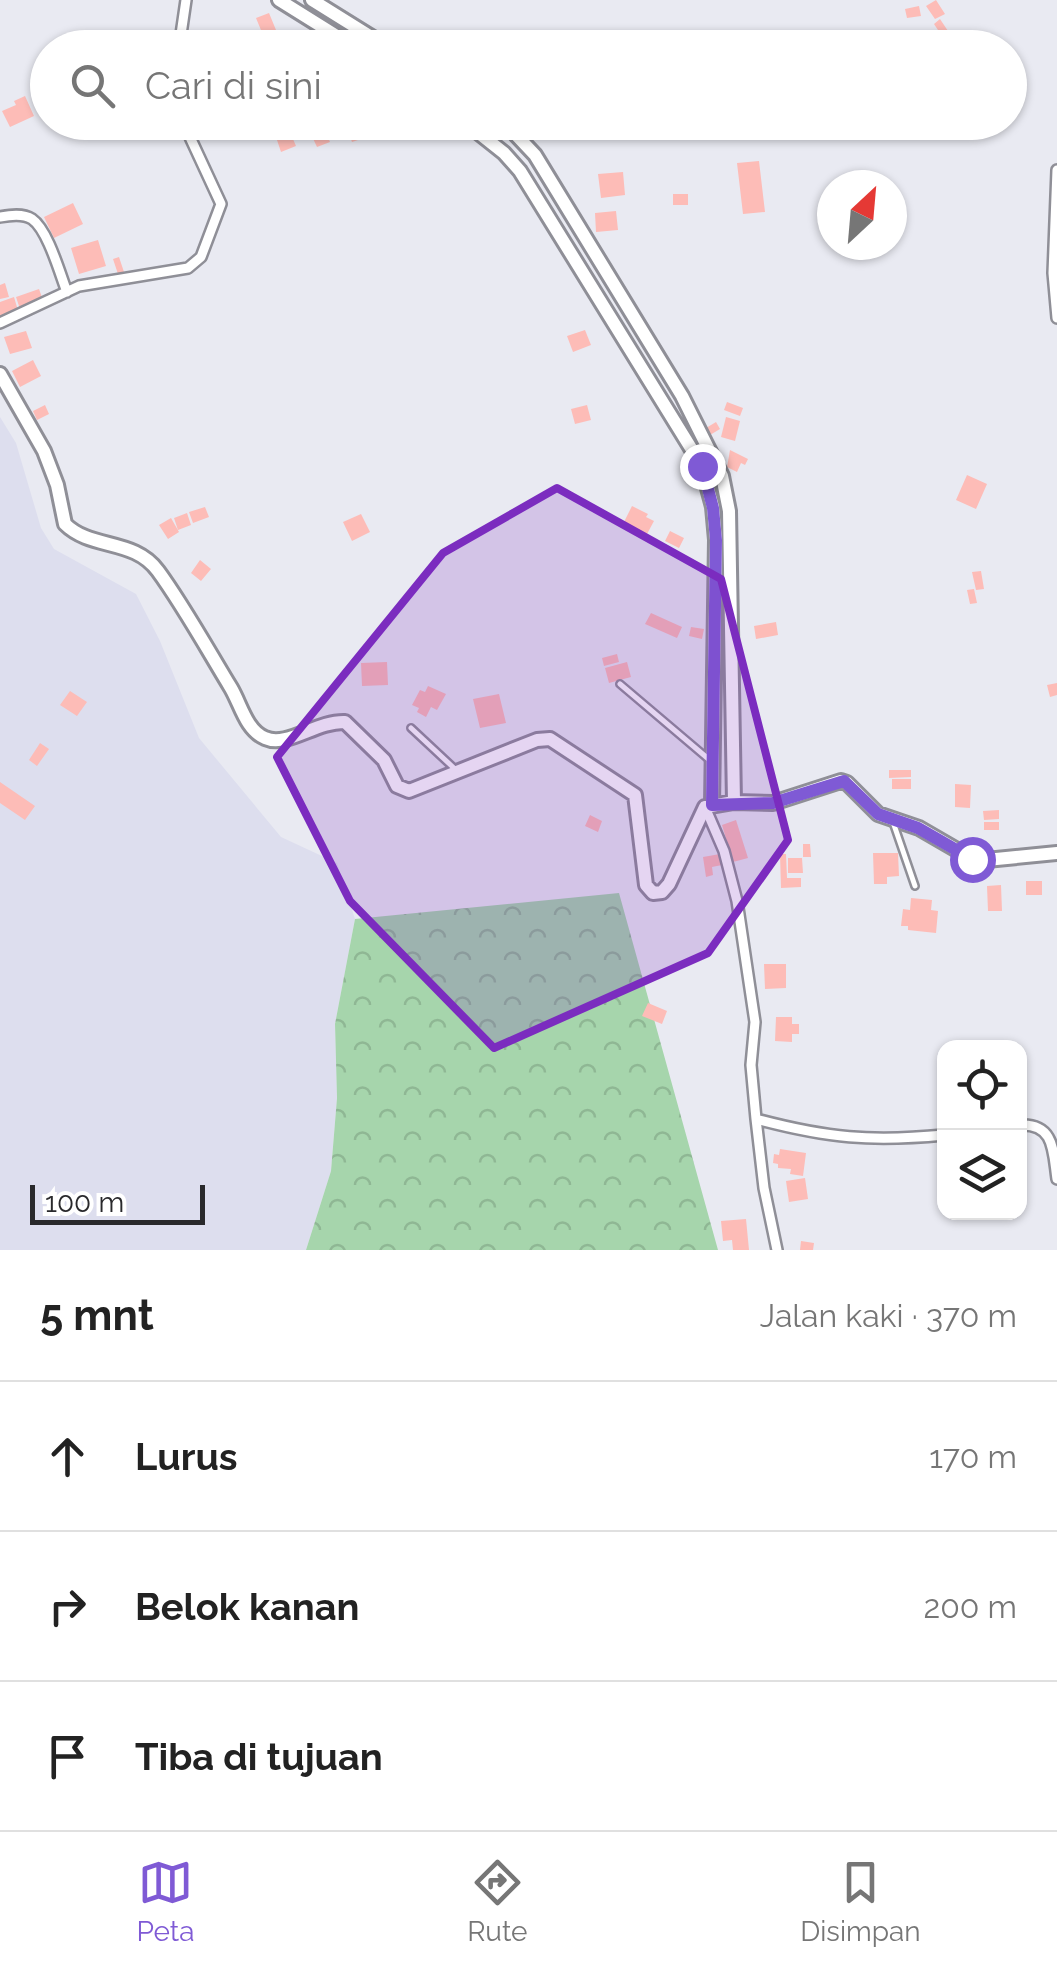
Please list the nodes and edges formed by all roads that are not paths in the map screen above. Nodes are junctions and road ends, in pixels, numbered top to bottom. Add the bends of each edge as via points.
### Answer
1 (186, 0) edge
2 (279, 0) edge
3 (312, 0) edge
4 (182, 30) edge
5 (327, 30) edge
6 (360, 30) edge
7 (191, 140) edge
8 (488, 140) edge
9 (523, 140) edge
10 (1057, 170) edge
11 (0, 217) edge
12 (67, 292) junction
13 (1057, 318) edge
14 (0, 323) edge
15 (0, 374) edge
16 (620, 684) dead end
17 (412, 728) dead end
18 (714, 764) junction
19 (458, 772) junction
20 (734, 802) junction
21 (709, 806) junction
22 (892, 819) junction
23 (1057, 853) edge
24 (915, 886) dead end
25 (756, 1120) junction
26 (1027, 1126) edge
27 (937, 1135) edge
28 (1057, 1179) edge
29 (777, 1250) edge

1 - 4 street
2 - 5 street
3 - 6 street
7 - 12 street via 221,204 201,256 188,268
8 - 18 street via 527,181 702,466 716,540
9 - 20 street via 682,396 726,486
10 - 13 street
11 - 12 street via 31,218 42,230
12 - 14 street
15 - 19 street via 44,450 65,524 134,550 156,567 255,732 284,740 317,725 345,722 404,790
16 - 18 lane
17 - 19 lane
18 - 21 street
19 - 21 street via 537,740 556,742 635,795 646,885 653,893 670,884
20 - 21 street
20 - 22 street via 773,803 844,781 875,812
21 - 25 street via 737,902 755,1022
22 - 23 street via 976,860
22 - 24 lane
25 - 27 street via 833,1138
25 - 29 street
26 - 28 street via 1041,1127 1050,1138

